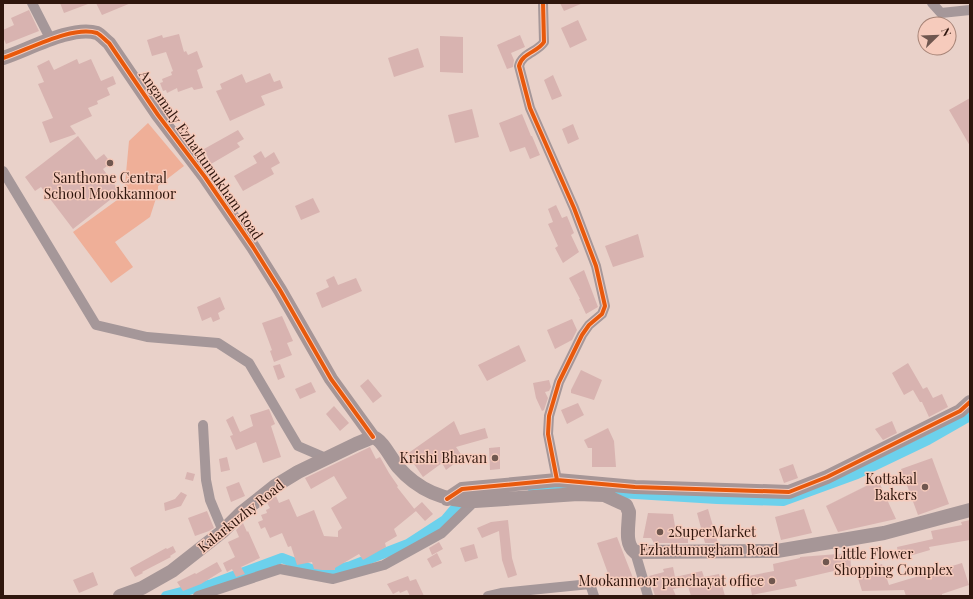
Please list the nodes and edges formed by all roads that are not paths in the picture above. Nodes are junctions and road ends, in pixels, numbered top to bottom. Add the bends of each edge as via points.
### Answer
1 (32, 3) edge
2 (543, 3) edge
3 (932, 3) edge
4 (970, 10) edge
5 (50, 40) junction
6 (3, 58) edge
7 (3, 171) edge
8 (970, 402) edge
9 (203, 425) dead end
10 (373, 437) junction
11 (326, 458) junction
12 (557, 480) junction
13 (461, 501) junction
14 (970, 510) edge
15 (223, 531) junction
16 (635, 552) junction
17 (120, 596) edge
18 (198, 596) edge
19 (488, 596) edge
20 (594, 596) edge
21 (648, 596) edge

1 - 5 street
2 - 12 street via 544,42 523,58 519,66 530,108 574,208 596,266 605,306 602,314 589,325 582,336 559,382 549,416 548,434
3 - 4 street via 941,13
5 - 6 street, Angamaly Ezhattumukham Road
5 - 10 street, Angamaly Ezhattumukham Road via 77,31 98,33 109,43 254,248 331,379
7 - 11 street via 96,325 147,337 218,343 249,363 298,446
8 - 12 street via 960,411 876,453 790,492 635,487
9 - 15 street via 206,480 210,500
10 - 11 street, Kalarkuzhy Road
10 - 13 street via 379,440 399,468 417,484 429,492
11 - 15 street, Kalarkuzhy Road via 275,486
12 - 13 street via 462,489
13 - 16 street, Ezhattumugham Road via 578,494 604,495 628,508 628,543 630,549
13 - 18 street via 442,533 384,565 333,579 280,569
14 - 16 street, Ezhattumugham Road via 884,532 777,551
15 - 17 street, Kalarkuzhy Road via 172,571 142,588
16 - 21 street
19 - 20 street via 590,584

